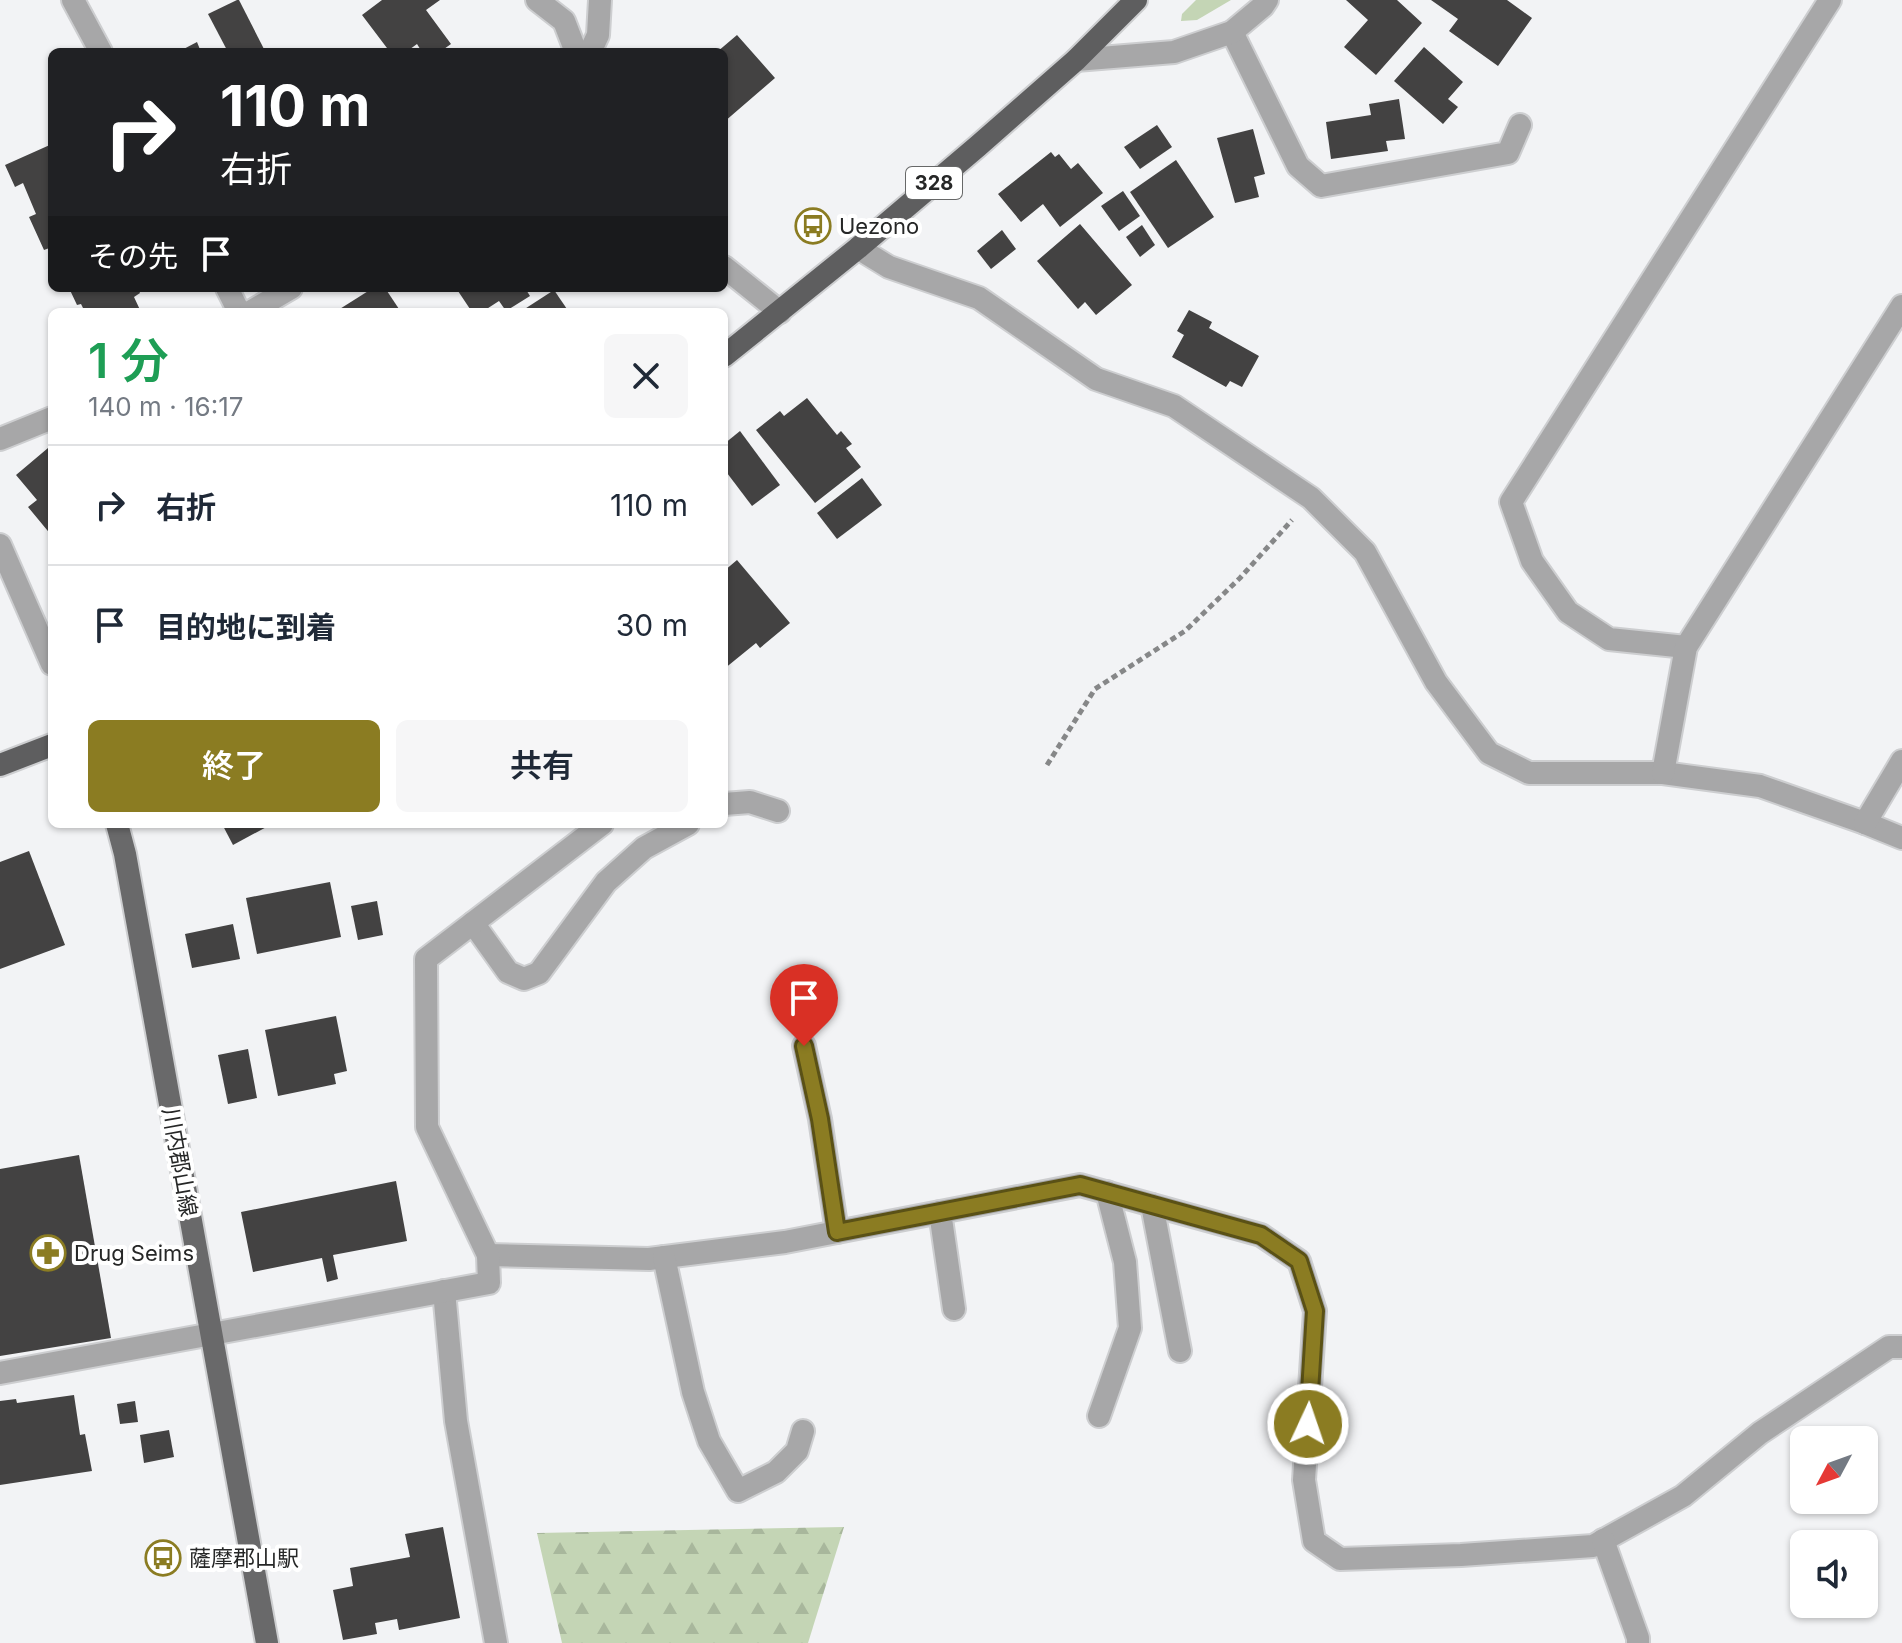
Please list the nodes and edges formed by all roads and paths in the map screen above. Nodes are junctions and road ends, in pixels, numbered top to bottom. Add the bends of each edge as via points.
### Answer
1 (73, 0) edge
2 (537, 0) edge
3 (600, 0) edge
4 (1136, 0) edge
5 (1267, 0) edge
6 (1827, 1) edge
7 (1232, 32) junction
8 (99, 48) edge
9 (574, 48) edge
10 (592, 48) edge
11 (1076, 60) junction
12 (1520, 125) dead end
13 (858, 248) junction
14 (728, 270) edge
15 (284, 292) edge
16 (1902, 306) edge
17 (257, 308) edge
18 (780, 312) junction
19 (728, 353) edge
20 (48, 420) edge
21 (0, 439) edge
22 (1311, 498) junction
23 (0, 545) edge
24 (1686, 647) junction
25 (48, 655) edge
26 (48, 747) edge
27 (1902, 761) edge
28 (0, 765) edge
29 (1047, 765) dead end
30 (1663, 773) junction
31 (728, 804) edge
32 (778, 811) dead end
33 (1865, 823) junction
34 (118, 828) edge
35 (597, 828) edge
36 (681, 828) edge
37 (1902, 838) edge
38 (473, 923) junction
39 (804, 1046) dead end
40 (1107, 1192) junction
41 (1152, 1205) junction
42 (940, 1212) junction
43 (837, 1232) junction
44 (488, 1255) junction
45 (664, 1257) junction
46 (444, 1291) junction
47 (954, 1309) dead end
48 (211, 1335) junction
49 (1902, 1347) edge
50 (1180, 1351) dead end
51 (0, 1373) edge
52 (1099, 1416) dead end
53 (803, 1431) dead end
54 (1603, 1540) junction
55 (267, 1643) edge
56 (496, 1643) edge
57 (1638, 1643) edge

1 - 8 street
2 - 9 street via 564,21
3 - 10 street
4 - 11 highway, 328
5 - 7 street
6 - 24 street via 1511,502 1532,561 1568,612 1609,639
7 - 11 street via 1174,52
7 - 12 street via 1298,166 1321,186 1508,153
11 - 13 highway, 328
13 - 18 highway, 328
13 - 22 street via 889,267 979,298 1096,379 1174,406
14 - 18 street
15 - 17 street
16 - 24 street
18 - 19 highway, 328
20 - 21 street
22 - 29 path via 1185,631 1095,689
22 - 30 street via 1365,552 1436,682 1489,753 1529,773
23 - 25 street
24 - 30 street
26 - 28 highway
27 - 33 street
30 - 33 street via 1760,786
31 - 32 street via 750,802
33 - 37 street
34 - 48 main road, 川内郡山線
35 - 38 street
36 - 38 street via 644,848 606,882 539,973 524,979 508,972
38 - 44 street via 426,959 427,1127
39 - 43 street
40 - 41 street
40 - 42 street via 1080,1185
40 - 52 street via 1125,1262 1130,1328
41 - 50 street
41 - 54 street via 1261,1235 1299,1261 1315,1311 1304,1480 1314,1541 1340,1559 1593,1546
42 - 43 street
42 - 47 street
43 - 45 street
44 - 45 street
44 - 46 street via 489,1283
45 - 53 street via 693,1392 709,1441 738,1491 776,1472 797,1451
46 - 48 street
46 - 56 street via 456,1421
48 - 51 street
48 - 55 main road, 川内郡山線
49 - 54 street via 1889,1347 1760,1433 1683,1496
54 - 57 street

